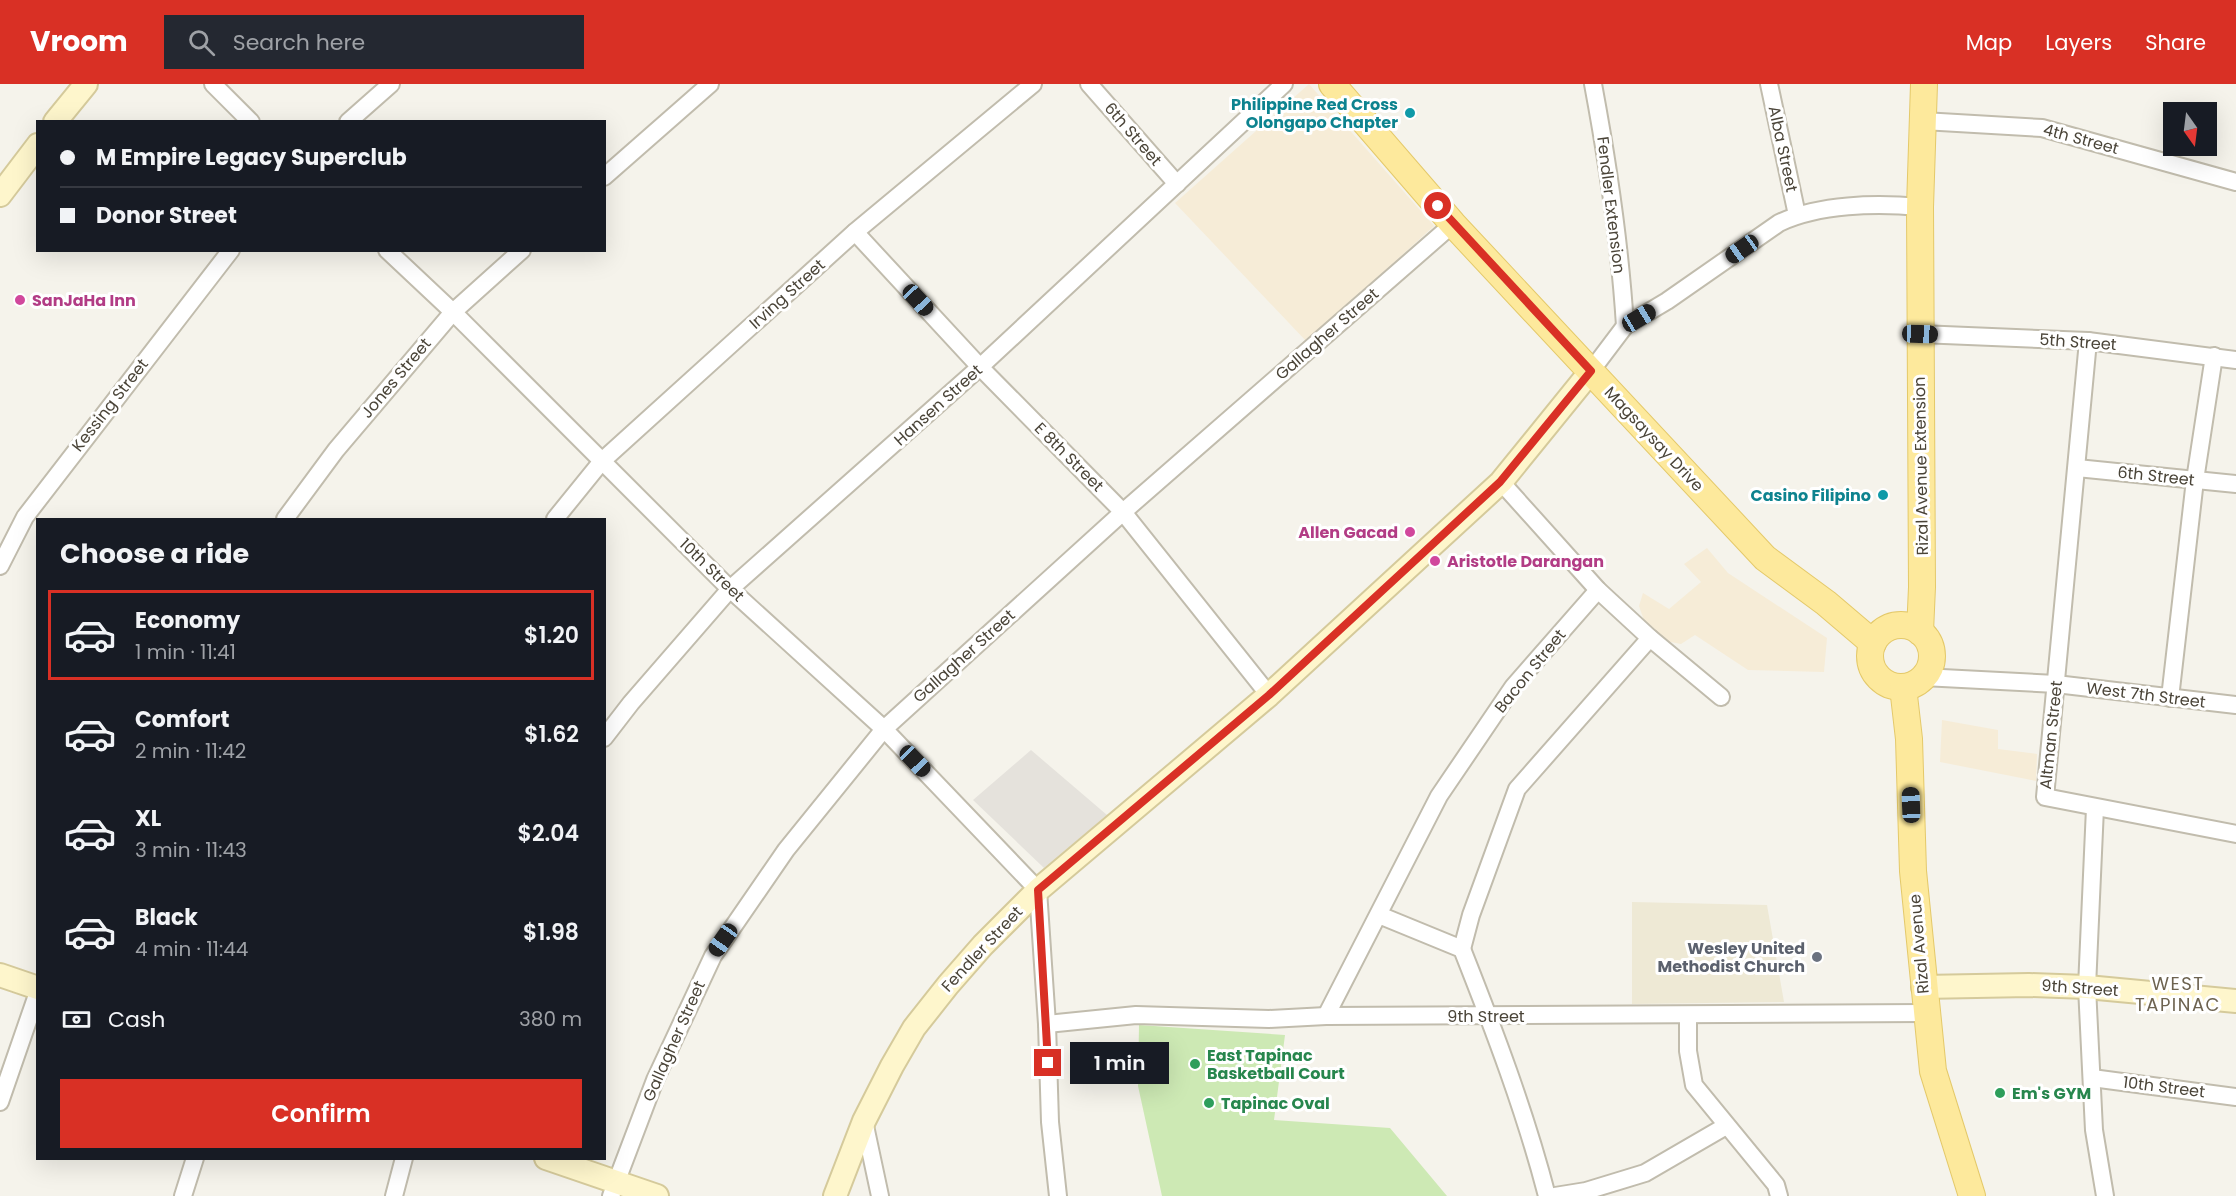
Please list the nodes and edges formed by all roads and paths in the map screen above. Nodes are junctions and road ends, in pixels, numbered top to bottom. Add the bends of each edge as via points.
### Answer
1 (86, 84) edge
2 (213, 84) edge
3 (390, 84) edge
4 (710, 84) edge
5 (1033, 84) edge
6 (1089, 84) edge
7 (1284, 84) edge
8 (1332, 84) edge
9 (1593, 84) edge
10 (1769, 84) edge
11 (1924, 84) edge
12 (57, 120) edge
13 (249, 120) edge
14 (350, 120) edge
15 (1923, 121) junction
16 (36, 148) edge
17 (606, 175) edge
18 (2236, 182) edge
19 (1177, 184) junction
20 (0, 195) edge
21 (1920, 207) junction
22 (1797, 214) junction
23 (1453, 224) junction
24 (855, 232) junction
25 (229, 252) edge
26 (389, 252) edge
27 (520, 252) edge
28 (453, 312) junction
29 (1625, 326) junction
30 (1920, 334) junction
31 (2088, 341) junction
32 (2214, 356) junction
33 (2236, 360) edge
34 (980, 367) junction
35 (1591, 371) junction
36 (602, 461) junction
37 (2077, 468) junction
38 (2195, 480) junction
39 (1500, 482) junction
40 (2236, 484) edge
41 (1123, 512) junction
42 (286, 518) edge
43 (556, 518) edge
44 (0, 566) edge
45 (730, 589) junction
46 (1598, 590) junction
47 (1920, 632) junction
48 (1650, 638) junction
49 (1873, 643) junction
50 (1913, 682) junction
51 (2056, 684) junction
52 (1269, 695) junction
53 (1721, 697) dead end
54 (2170, 698) junction
55 (2236, 705) edge
56 (884, 729) junction
57 (606, 735) edge
58 (2095, 808) junction
59 (2236, 834) edge
60 (1038, 890) junction
61 (1379, 915) junction
62 (1462, 949) junction
63 (0, 975) edge
64 (36, 986) edge
65 (1923, 987) junction
66 (2087, 987) junction
67 (36, 998) edge
68 (2236, 1001) edge
69 (1925, 1012) junction
70 (1688, 1015) junction
71 (1326, 1016) junction
72 (1489, 1016) junction
73 (1047, 1023) junction
74 (2092, 1078) junction
75 (2236, 1097) edge
76 (0, 1102) edge
77 (864, 1121) junction
78 (1726, 1126) junction
79 (194, 1160) edge
80 (403, 1160) edge
81 (550, 1160) edge
82 (613, 1189) edge
83 (183, 1196) edge
84 (394, 1196) edge
85 (657, 1196) edge
86 (835, 1196) edge
87 (880, 1196) edge
88 (1058, 1196) edge
89 (1547, 1196) edge
90 (1555, 1196) edge
91 (1779, 1196) edge
92 (1972, 1196) edge
93 (2104, 1196) edge

1 - 12 main road
2 - 13 street
3 - 14 street
4 - 17 street
5 - 24 street, Irving Street
6 - 19 street, 6th Street
7 - 19 street, Hansen Street
8 - 23 main road, Magsaysay Drive
9 - 29 street, Fendler Extension via 1607,158
10 - 22 street, Alba Street
11 - 15 main road, Rizal Avenue Extension
15 - 18 street, 4th Street via 2042,128
15 - 21 main road, Rizal Avenue Extension
16 - 20 main road
19 - 34 street, Hansen Street
21 - 22 street, Fendler Street via 1837,208
21 - 30 main road, Rizal Avenue Extension
22 - 29 street, Fendler Street
23 - 35 main road, Magsaysay Drive
23 - 41 street, Gallagher Street
24 - 34 street, E 8th Street
24 - 36 street, Irving Street
25 - 44 street, Kessing Street via 25,517
26 - 28 street, 10th Street
27 - 28 street, Jones Street
28 - 36 street, 10th Street
28 - 42 street, Jones Street via 336,450
29 - 35 street, Fendler Street
30 - 31 street, 5th Street
30 - 47 main road, Rizal Avenue Extension
31 - 32 street, 5th Street
31 - 37 street, Altman Street
32 - 33 street, 5th Street
32 - 38 street
34 - 41 street, E 8th Street
34 - 45 street, Hansen Street
35 - 39 main road, Fendler Street
35 - 49 main road, Magsaysay Drive via 1765,558
36 - 43 street, Irving Street
36 - 45 street, 10th Street
37 - 38 street, 6th Street
37 - 51 street, Altman Street
38 - 40 street, 6th Street
38 - 54 street
39 - 46 street
39 - 52 main road, Fendler Street
41 - 52 street, E 8th Street
41 - 56 street, Gallagher Street
45 - 56 street, 10th Street
45 - 57 street, Hansen Street
46 - 48 street
46 - 61 street, Bacon Street via 1513,687 1439,796
47 - 49 main road via 1894,626 1885,629
47 - 50 main road via 1927,639 1932,659
48 - 53 street
48 - 62 street via 1516,789
49 - 50 main road via 1870,661 1878,677 1885,683
50 - 51 street, West 7th Street
50 - 65 main road, Rizal Avenue via 1909,739 1913,871
51 - 54 street, West 7th Street
51 - 58 street, Altman Street via 2045,797
52 - 60 main road, Fendler Street
54 - 55 street, West 7th Street
56 - 60 street, 10th Street
56 - 82 street, Gallagher Street via 786,850 712,956 655,1080
58 - 59 street
58 - 66 street
60 - 73 street
60 - 77 main road, Fendler Street via 982,945 914,1028
61 - 62 street
61 - 71 street, Bacon Street
62 - 72 street
63 - 64 main road
65 - 66 main road, 9th Street
65 - 69 main road, Rizal Avenue
66 - 68 main road, 9th Street
66 - 74 street
67 - 76 street
69 - 70 street, 9th Street
69 - 92 main road, Rizal Avenue via 1933,1071
70 - 72 street, 9th Street
70 - 78 street via 1688,1051 1694,1085
71 - 72 street, 9th Street
71 - 73 street, 9th Street via 1269,1019 1136,1015
72 - 89 street via 1532,1138
73 - 88 street via 1050,1122
74 - 75 street, 10th Street
74 - 93 street via 2094,1131
77 - 86 main road, Fendler Street
77 - 87 street
78 - 90 street via 1645,1173
78 - 91 street via 1776,1185
79 - 83 street
80 - 84 street
81 - 82 main road
82 - 85 main road

